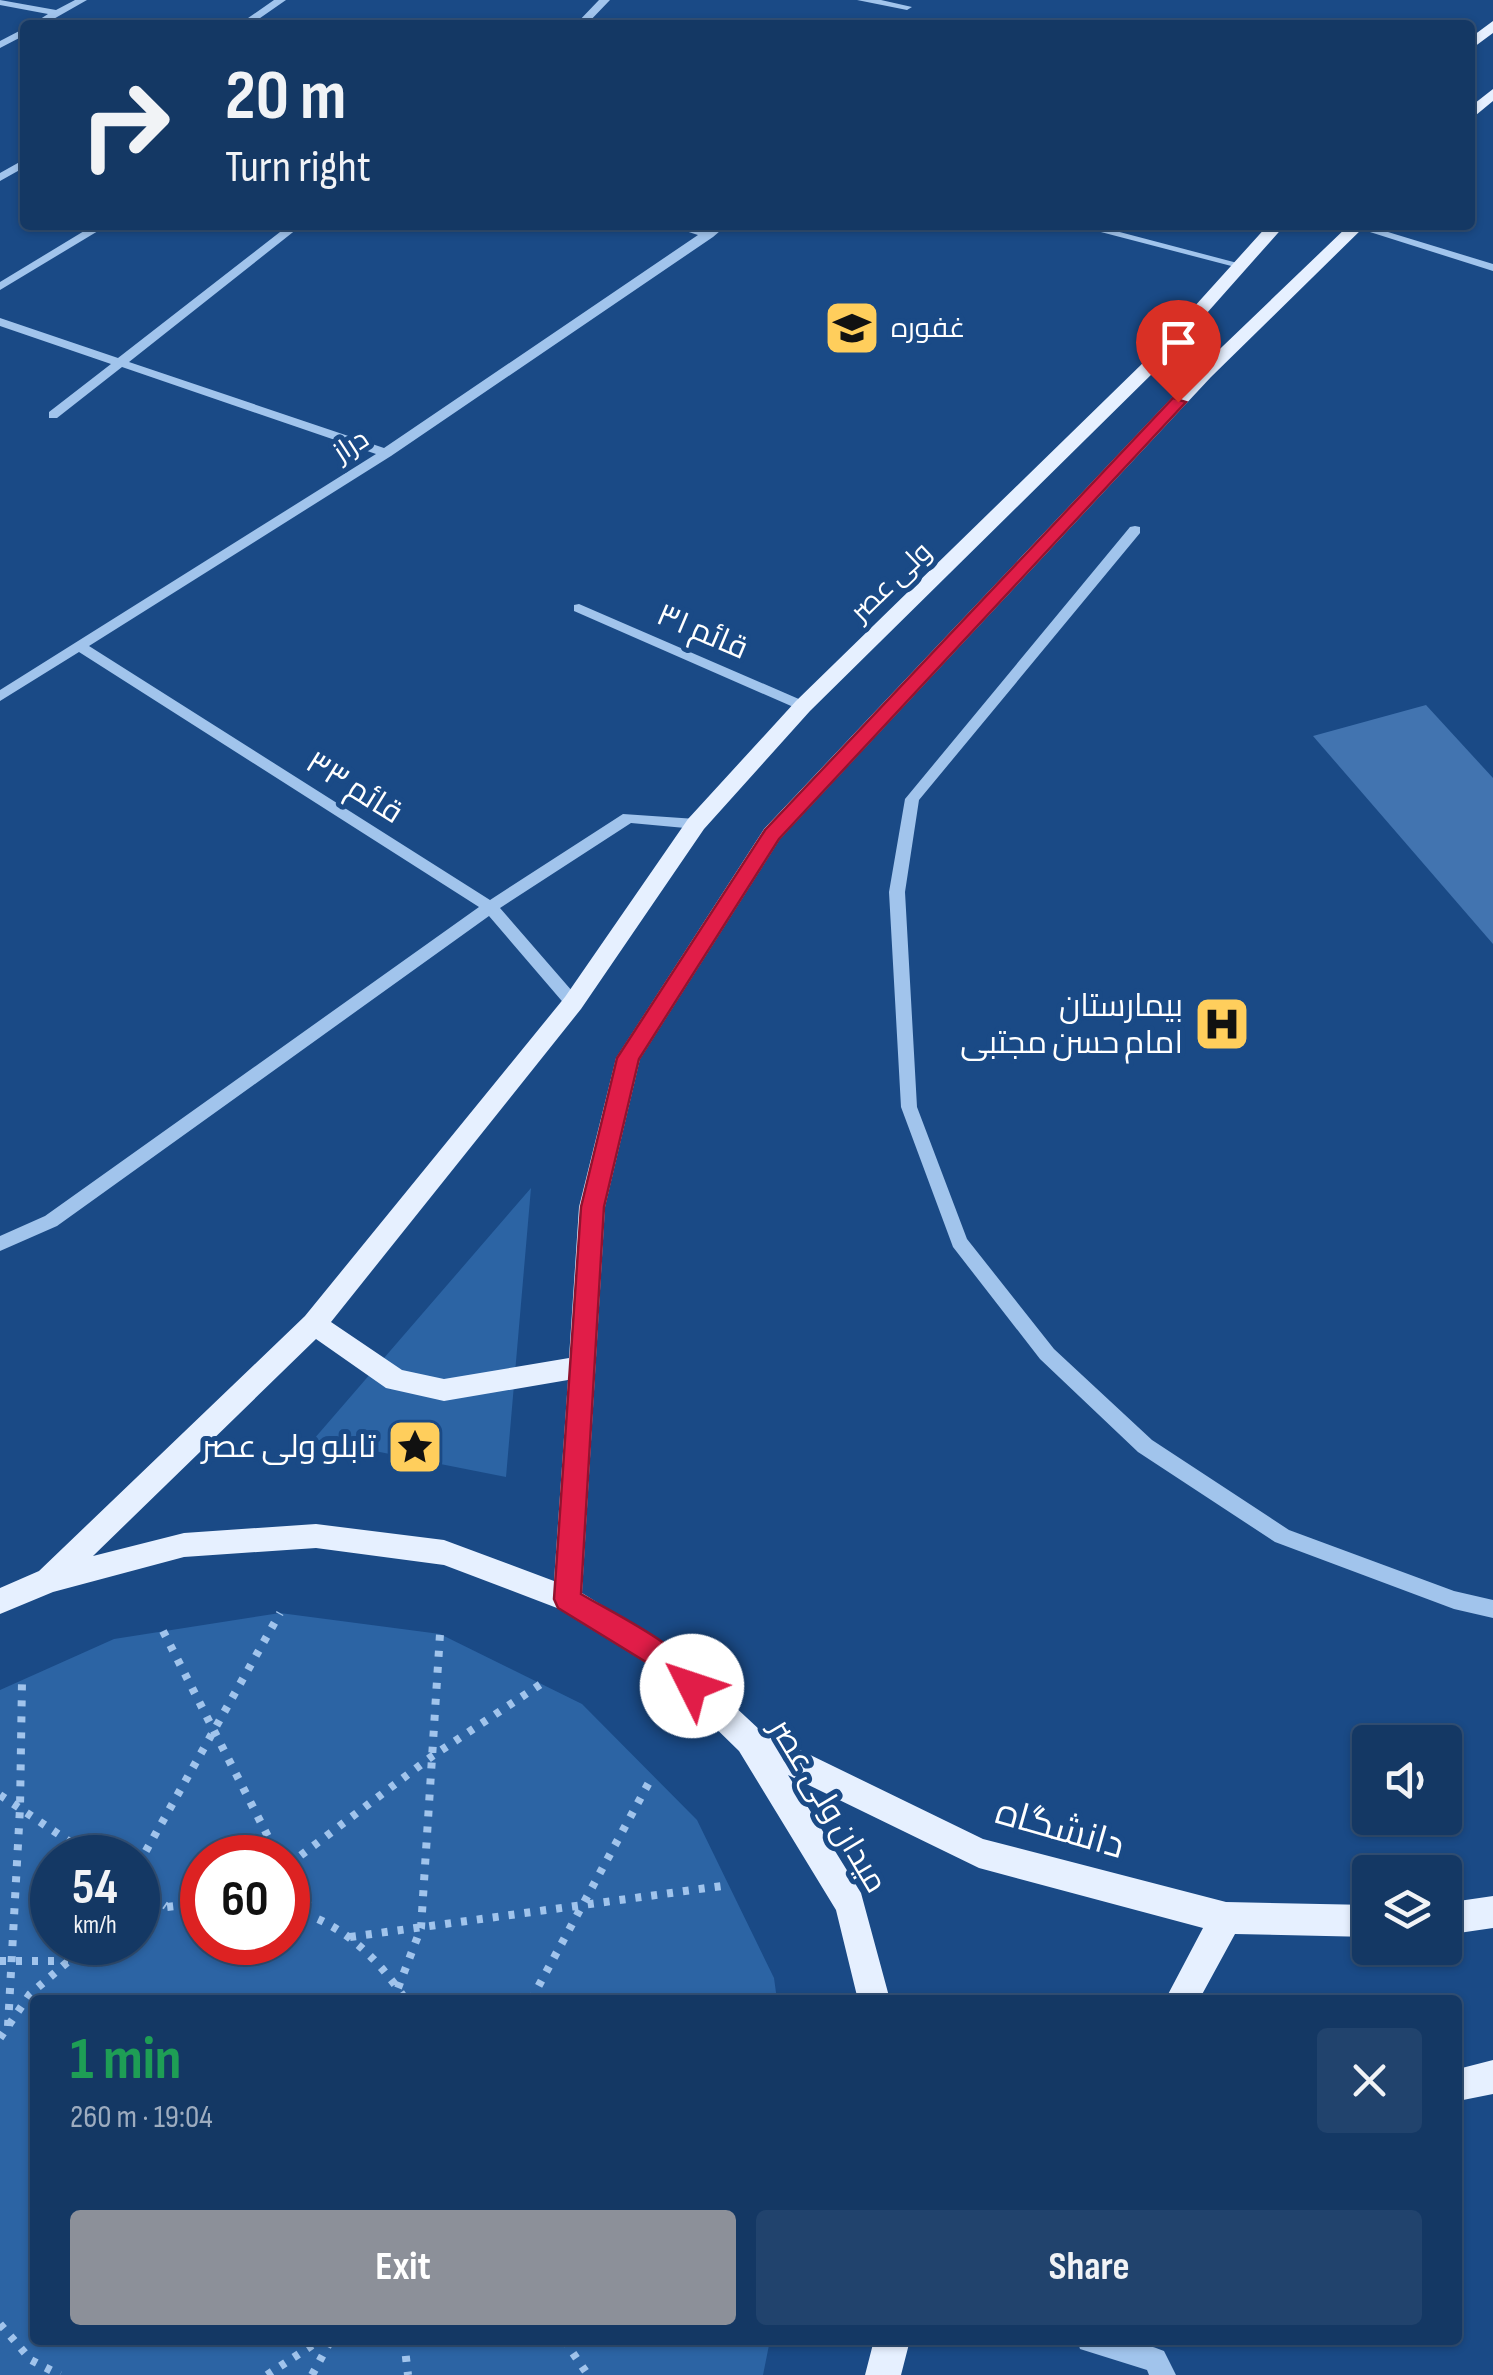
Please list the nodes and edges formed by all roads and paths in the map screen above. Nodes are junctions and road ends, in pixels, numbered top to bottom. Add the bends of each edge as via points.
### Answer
1 (82, 0) edge
2 (281, 0) edge
3 (605, 0) edge
4 (862, 0) edge
5 (0, 2) edge
6 (905, 8) edge
7 (57, 14) junction
8 (46, 20) edge
9 (251, 20) edge
10 (585, 20) edge
11 (0, 46) edge
12 (12, 49) dead end
13 (1493, 93) edge
14 (1475, 111) edge
15 (94, 230) edge
16 (290, 230) edge
17 (691, 230) edge
18 (715, 230) edge
19 (1100, 230) edge
20 (1273, 230) edge
21 (1353, 230) edge
22 (1370, 230) edge
23 (709, 235) junction
24 (1239, 265) junction
25 (1493, 268) edge
26 (0, 288) edge
27 (0, 322) edge
28 (125, 362) junction
29 (53, 415) dead end
30 (386, 453) junction
31 (1135, 530) dead end
32 (579, 608) dead end
33 (81, 647) junction
34 (0, 696) edge
35 (804, 706) junction
36 (696, 824) junction
37 (490, 908) junction
38 (573, 1003) junction
39 (0, 1244) edge
40 (314, 1324) junction
41 (582, 1367) junction
42 (50, 1580) junction
43 (567, 1599) junction
44 (0, 1601) edge
45 (1493, 1609) edge
46 (280, 1613) dead end
47 (163, 1631) dead end
48 (440, 1634) dead end
49 (22, 1681) dead end
50 (541, 1684) dead end
51 (214, 1730) junction
52 (750, 1741) junction
53 (431, 1757) junction
54 (652, 1775) dead end
55 (0, 1795) edge
56 (20, 1808) junction
57 (60, 1835) edge
58 (155, 1835) edge
59 (267, 1835) edge
60 (310, 1848) edge
61 (729, 1885) dead end
62 (160, 1901) edge
63 (180, 1905) edge
64 (168, 1906) junction
65 (310, 1906) edge
66 (582, 1906) junction
67 (160, 1910) edge
68 (1493, 1912) edge
69 (310, 1913) edge
70 (315, 1914) junction
71 (1462, 1917) edge
72 (1226, 1918) junction
73 (1352, 1921) edge
74 (421, 1928) junction
75 (350, 1937) junction
76 (12, 1961) junction
77 (30, 1961) edge
78 (0, 1962) edge
79 (63, 1965) edge
80 (398, 1988) junction
81 (403, 1995) edge
82 (534, 1995) edge
83 (873, 1995) edge
84 (1184, 1995) edge
85 (8, 2026) junction
86 (0, 2038) edge
87 (1493, 2077) edge
88 (1462, 2084) edge
89 (0, 2324) edge
90 (313, 2345) edge
91 (328, 2345) edge
92 (405, 2345) edge
93 (567, 2345) edge
94 (1105, 2345) edge
95 (60, 2375) edge
96 (268, 2375) edge
97 (312, 2375) edge
98 (408, 2375) edge
99 (588, 2375) edge
100 (1163, 2375) edge

1 - 7 street
2 - 9 street
3 - 10 street
4 - 6 street
5 - 7 street
7 - 8 street
11 - 12 street
13 - 14 main road
15 - 26 street
16 - 28 street
17 - 23 street
18 - 23 street, دراز
19 - 24 street
20 - 24 main road, ولی عصر
21 - 41 main road via 1205,373 772,834 628,1058 592,1207
22 - 25 street
23 - 30 street, دراز
24 - 35 main road, ولی عصر via 1153,364
27 - 28 street
28 - 29 street
28 - 30 street
30 - 33 street, دراز
31 - 45 street via 912,799 898,892 909,1107 958,1242 1047,1354 1146,1446 1282,1536
32 - 35 street, قائم ۳۱
33 - 34 street, دراز
33 - 37 street, قائم ۳۳
35 - 36 main road, ولی عصر
36 - 37 street via 628,818
36 - 38 main road, ولی عصر
37 - 38 street, قائم ۳۳
37 - 39 street via 50,1221
38 - 40 main road, ولی عصر
40 - 41 main road via 395,1380 444,1390
40 - 42 main road, ولی عصر
41 - 43 main road
42 - 43 main road, میدان ولی عصر via 184,1544 316,1536 444,1553
42 - 44 main road, میدان ولی عصر
43 - 52 main road, میدان ولی عصر via 663,1658
46 - 51 path
47 - 51 path
48 - 53 path
49 - 56 path
50 - 53 path
51 - 58 path
51 - 59 path
52 - 72 main road, دانشگاه via 978,1853
52 - 83 main road, میدان ولی عصر via 850,1904
53 - 60 path
53 - 74 path
54 - 66 path
55 - 56 path
56 - 57 path
56 - 76 path
61 - 66 path
62 - 64 path
63 - 64 path
64 - 67 path
65 - 70 path
66 - 74 path
66 - 82 path
68 - 71 main road
69 - 70 path
70 - 75 path
72 - 73 main road, دانشگاه
72 - 84 main road
74 - 75 path
74 - 80 path
75 - 80 path via 374,1954
76 - 77 path
76 - 78 path
76 - 85 path
79 - 85 path via 30,1994
80 - 81 path
85 - 86 path
87 - 88 main road
89 - 95 path via 31,2360
90 - 96 path
91 - 97 path
92 - 98 path
93 - 99 path
94 - 100 street via 1154,2360

